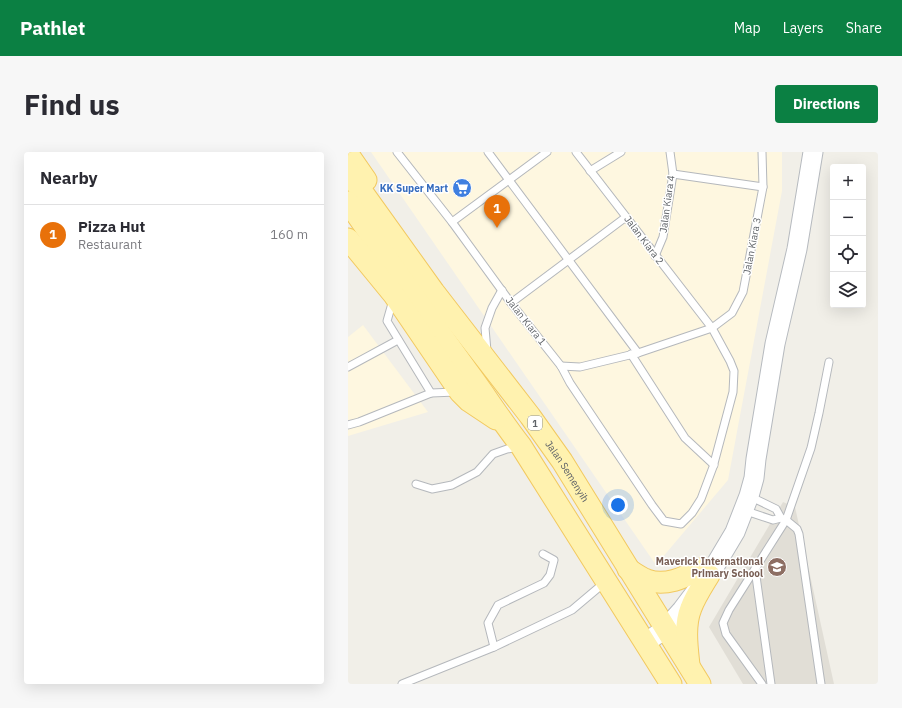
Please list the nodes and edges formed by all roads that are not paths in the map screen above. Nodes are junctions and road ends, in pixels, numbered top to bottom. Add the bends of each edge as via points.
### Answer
1 (397, 152) edge
2 (488, 152) edge
3 (547, 152) edge
4 (621, 152) edge
5 (670, 152) edge
6 (762, 152) edge
7 (813, 152) edge
8 (578, 153) edge
9 (348, 154) edge
10 (590, 171) junction
11 (348, 172) edge
12 (672, 174) junction
13 (509, 180) junction
14 (763, 187) junction
15 (348, 202) edge
16 (626, 217) junction
17 (452, 222) junction
18 (397, 240) junction
19 (355, 251) edge
20 (655, 256) junction
21 (569, 260) junction
22 (502, 290) junction
23 (394, 295) junction
24 (511, 303) junction
25 (712, 328) junction
26 (398, 340) junction
27 (635, 354) junction
28 (488, 361) junction
29 (829, 362) dead end
30 (561, 366) junction
31 (348, 368) edge
32 (460, 392) junction
33 (431, 393) junction
34 (502, 422) junction
35 (348, 425) edge
36 (521, 446) junction
37 (756, 459) junction
38 (714, 465) junction
39 (416, 484) dead end
40 (746, 503) junction
41 (784, 519) junction
42 (543, 554) dead end
43 (628, 569) junction
44 (755, 569) junction
45 (705, 572) junction
46 (606, 582) junction
47 (662, 624) junction
48 (641, 637) junction
49 (494, 647) junction
50 (695, 676) edge
51 (666, 680) edge
52 (402, 684) edge
53 (762, 684) edge
54 (770, 684) edge
55 (821, 684) edge

1 - 17 lane, Jalan Kiara 1
2 - 13 lane
3 - 13 lane
4 - 10 lane
5 - 12 lane, Jalan Kiara 4
6 - 14 lane, Jalan Kiara 3
7 - 37 street via 797,248 775,344
8 - 10 lane, Jalan Kiara 2
9 - 18 main road via 371,187
10 - 16 lane, Jalan Kiara 2
11 - 18 main road, Jalan Semenyih / 1
12 - 14 lane
12 - 20 lane, Jalan Kiara 4 via 663,237
13 - 17 lane
13 - 21 lane
14 - 25 lane, Jalan Kiara 3 via 743,292 732,313
15 - 34 main road
16 - 20 lane, Jalan Kiara 2
16 - 21 lane
17 - 22 lane, Jalan Kiara 1
18 - 28 main road, Jalan Semenyih / 1
19 - 23 main road
20 - 25 lane, Jalan Kiara 2
21 - 24 lane
21 - 27 lane
22 - 24 lane, Jalan Kiara 1
22 - 28 lane via 485,328
23 - 26 lane via 387,320
23 - 32 main road
24 - 30 lane, Jalan Kiara 1
25 - 27 lane
25 - 38 lane, Jalan Kiara 2 via 734,372 733,392
26 - 31 lane
26 - 33 lane
27 - 30 lane via 580,367
27 - 38 lane via 685,438
28 - 43 main road, Jalan Semenyih / 1 via 562,461
29 - 41 lane via 811,448
30 - 38 lane, Jalan Kiara 1 via 664,521 681,524 692,513
32 - 33 lane
32 - 34 main road via 469,401
33 - 35 lane
34 - 36 main road
36 - 39 lane via 493,454 477,472 452,485 432,489
36 - 46 main road
37 - 40 street via 754,478
37 - 45 street via 745,475 723,530 707,561
40 - 41 lane via 772,520
40 - 41 lane via 776,509
40 - 45 street via 735,532
41 - 44 lane
41 - 55 lane via 797,529 799,534
42 - 49 lane via 554,560 550,575 544,583 498,605 488,623
43 - 45 main road via 647,580 666,582
43 - 47 main road, Jalan Semenyih / 1
44 - 53 lane via 723,623 726,634
44 - 54 lane
45 - 47 street via 682,594
45 - 50 main road via 688,620 687,643
46 - 48 main road
46 - 49 lane via 572,610
47 - 48 street
47 - 50 main road, Jalan Semenyih / 1
48 - 51 main road
49 - 52 lane

